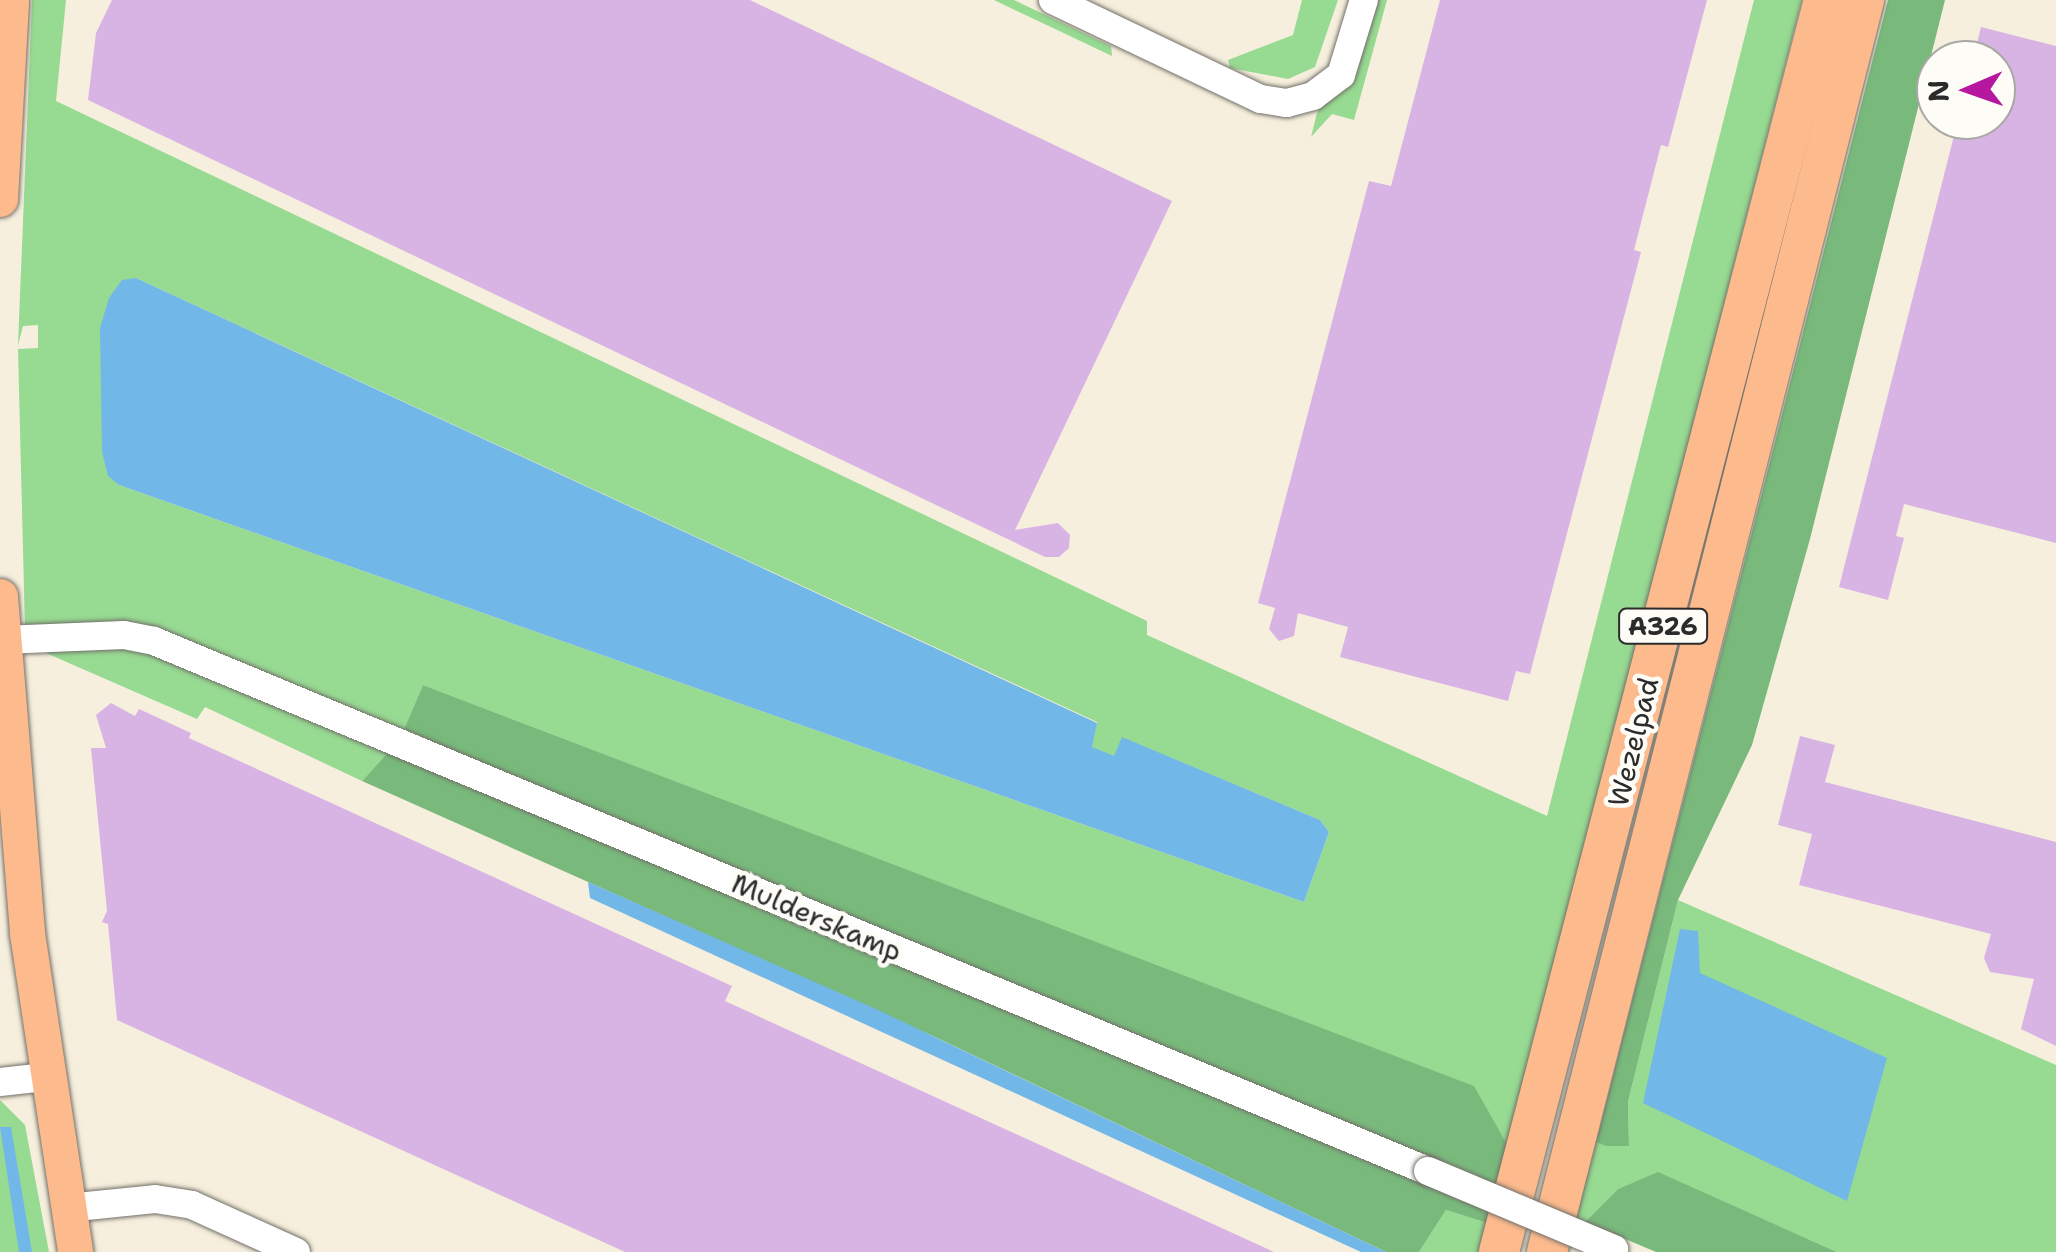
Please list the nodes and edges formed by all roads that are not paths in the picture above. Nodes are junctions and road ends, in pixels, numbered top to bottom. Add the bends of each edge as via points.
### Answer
1 (11, 0) edge
2 (1053, 0) edge
3 (1364, 0) edge
4 (1824, 0) edge
5 (1864, 0) edge
6 (0, 199) edge
7 (0, 596) edge
8 (2, 640) edge
9 (45, 1077) junction
10 (0, 1082) edge
11 (66, 1208) junction
12 (1617, 1250) edge
13 (75, 1252) edge
14 (296, 1252) edge
15 (1499, 1252) edge
16 (1547, 1252) edge

1 - 6 main road
2 - 3 street via 1261,99 1287,103 1313,96 1341,75
4 - 15 highway, Wezelpad / A326
5 - 16 highway, Wezelpad / A326
7 - 8 main road
8 - 9 main road
8 - 12 street, Mulderskamp, bridge via 124,635 154,641
9 - 10 street
9 - 11 main road
11 - 13 main road
11 - 14 street via 155,1199 192,1204

